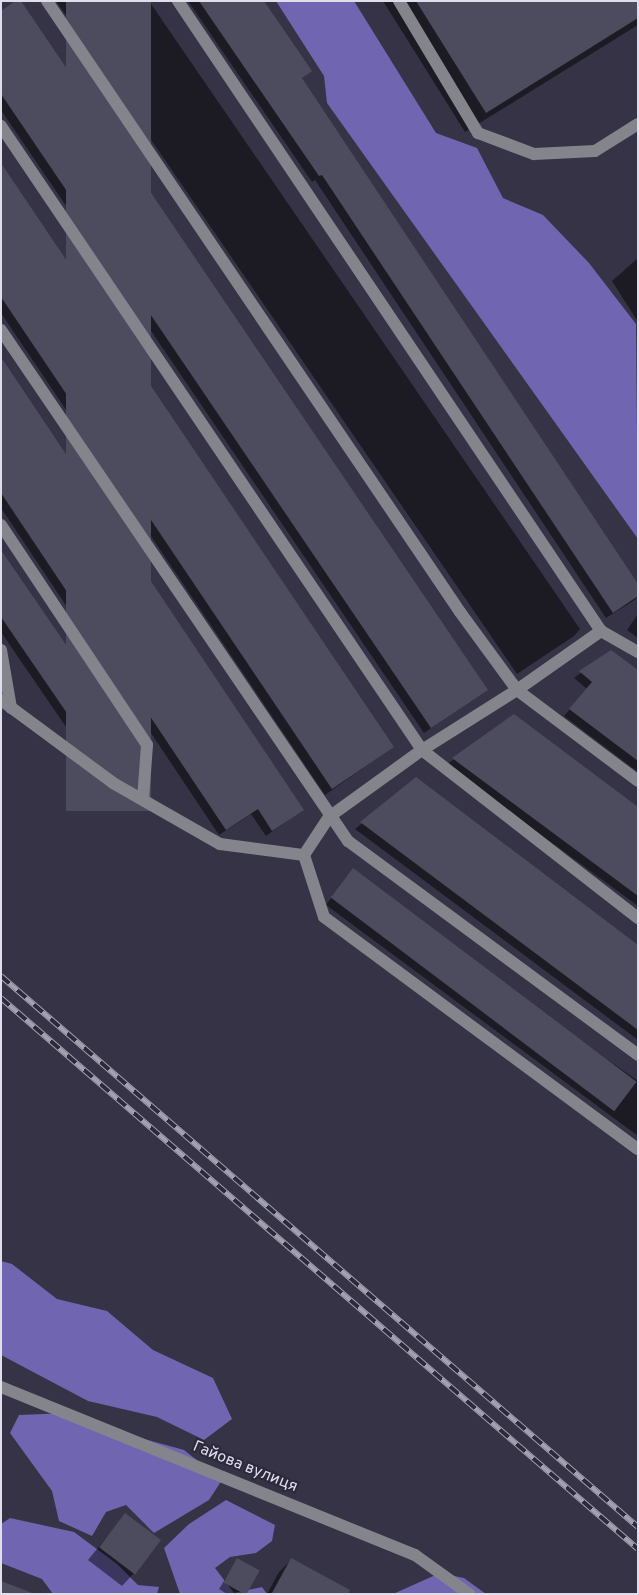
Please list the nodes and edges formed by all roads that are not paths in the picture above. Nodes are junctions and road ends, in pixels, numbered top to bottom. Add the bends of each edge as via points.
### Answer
1 (47, 1) edge
2 (178, 1) edge
3 (399, 1) edge
4 (638, 124) edge
5 (1, 126) edge
6 (1, 330) edge
7 (1, 525) edge
8 (601, 631) junction
9 (1, 650) edge
10 (638, 652) edge
11 (517, 690) junction
12 (6, 704) edge
13 (422, 750) junction
14 (638, 781) edge
15 (143, 800) junction
16 (329, 817) junction
17 (304, 855) junction
18 (638, 918) edge
19 (638, 1055) edge
20 (638, 1149) edge
21 (1, 1387) edge
22 (469, 1594) edge

1 - 11 street via 460,612
2 - 8 street
3 - 4 street via 478,134 534,154 595,151
5 - 13 street
6 - 16 street
7 - 15 street via 147,745
8 - 10 street
8 - 11 street
9 - 12 street
11 - 13 street
11 - 14 street
12 - 15 street via 113,783
13 - 16 street
13 - 18 street
15 - 17 street via 220,844
16 - 17 street
16 - 19 street via 348,841
17 - 20 street via 324,917
21 - 22 street, Гайова вулиця via 415,1555

